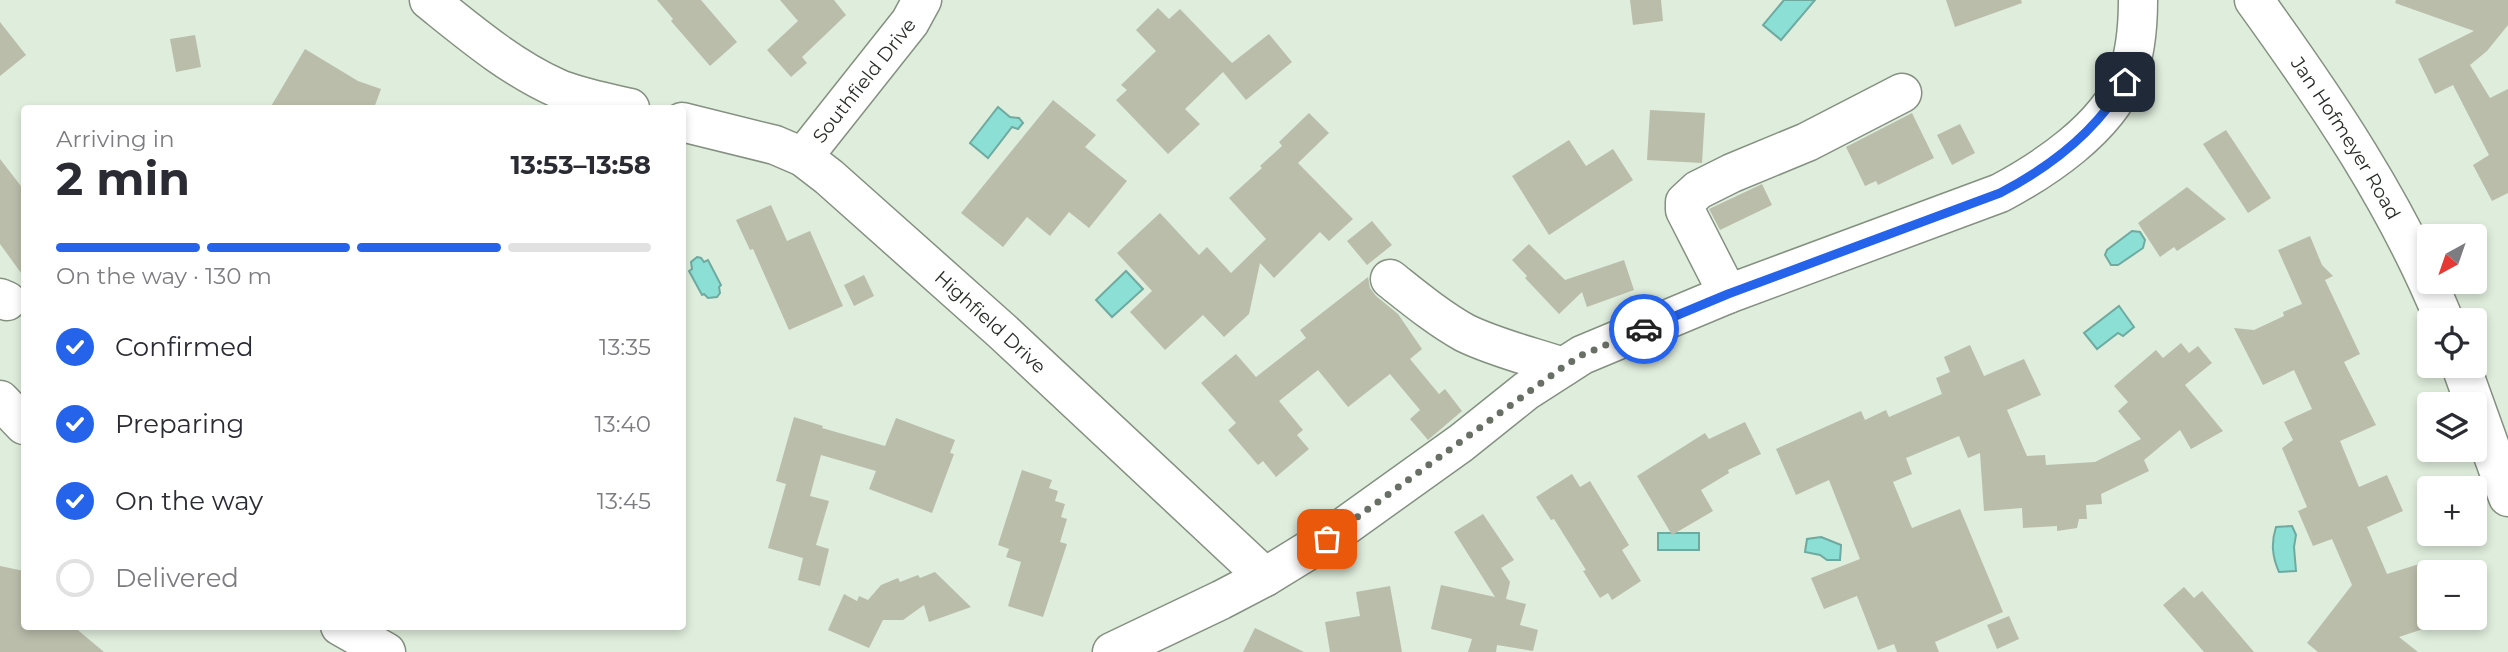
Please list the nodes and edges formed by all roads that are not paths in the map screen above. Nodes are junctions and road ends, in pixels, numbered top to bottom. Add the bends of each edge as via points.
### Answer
1 (429, 0) edge
2 (922, 0) edge
3 (2254, 0) edge
4 (2145, 4) edge
5 (1902, 93) dead end
6 (619, 105) edge
7 (686, 123) edge
8 (803, 157) junction
9 (1390, 279) dead end
10 (1728, 294) junction
11 (2439, 308) edge
12 (1563, 367) junction
13 (2466, 378) edge
14 (0, 400) edge
15 (21, 422) edge
16 (2508, 497) edge
17 (1265, 577) junction
18 (347, 630) edge
19 (386, 652) edge
20 (1112, 652) edge

1 - 6 street via 533,76 559,89
2 - 8 street, Southfield Drive via 910,22
3 - 11 street, Jan Hofmeyer Road via 2314,84 2397,217
4 - 10 street via 2131,64 2115,97 2093,126 2041,169 2000,193
5 - 10 street via 1698,190 1686,201 1685,210
7 - 8 street, Highfield Drive via 775,145
8 - 17 street, Highfield Drive via 1003,332
9 - 12 street via 1464,332
10 - 12 street via 1615,340
12 - 17 street via 1366,512
13 - 16 street
14 - 15 street
17 - 20 street
18 - 19 street

